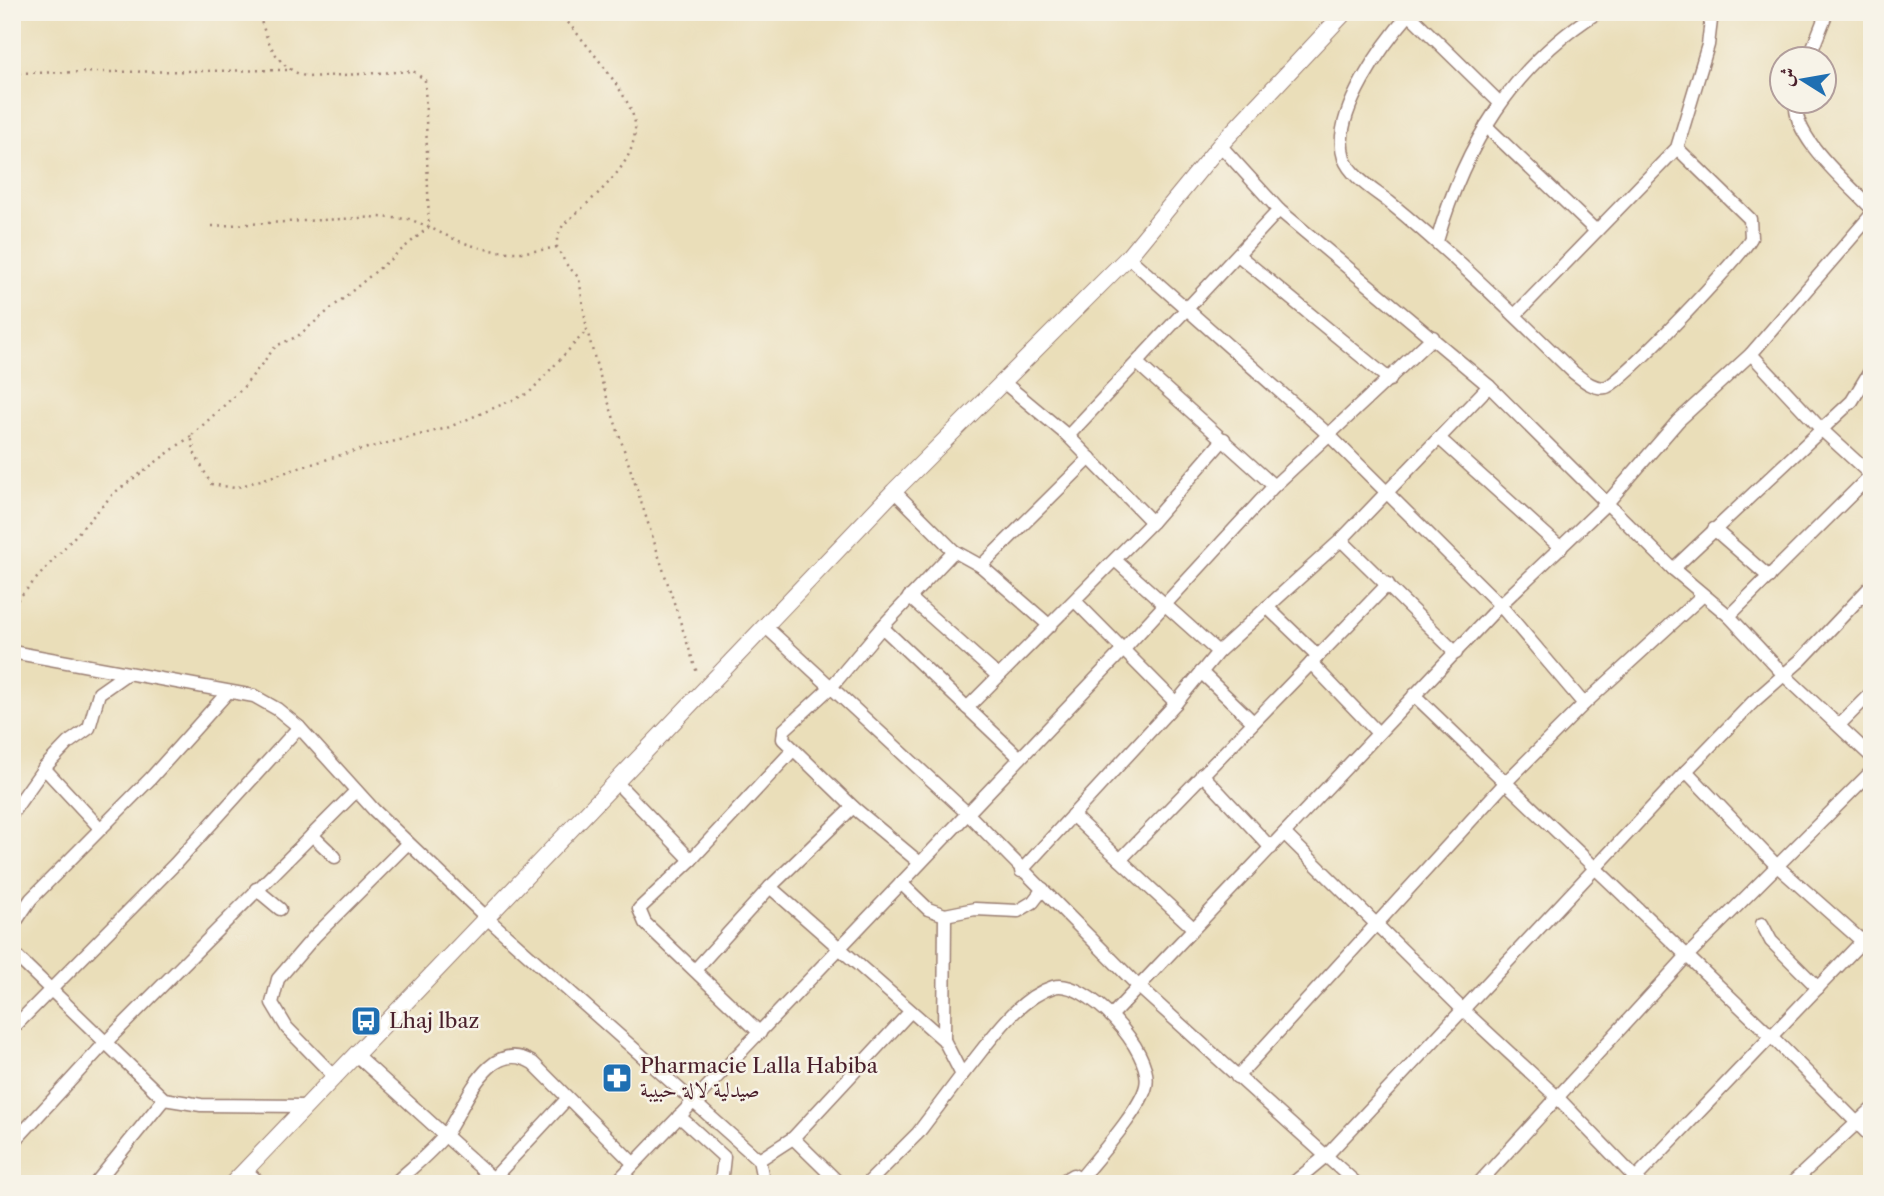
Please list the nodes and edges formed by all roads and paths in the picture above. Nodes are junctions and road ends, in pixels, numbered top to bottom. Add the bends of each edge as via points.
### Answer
1 (258, 12) edge
2 (559, 12) edge
3 (1345, 12) edge
4 (1598, 12) edge
5 (1712, 12) edge
6 (1827, 12) edge
7 (1410, 13) edge
8 (1814, 46) edge
9 (289, 70) junction
10 (12, 73) edge
11 (1500, 103) junction
12 (1798, 116) edge
13 (1486, 126) junction
14 (1220, 145) junction
15 (1677, 148) junction
16 (1279, 210) junction
17 (1872, 211) edge
18 (212, 226) dead end
19 (429, 227) junction
20 (1596, 231) junction
21 (1437, 241) junction
22 (558, 247) junction
23 (1238, 256) junction
24 (1128, 257) junction
25 (1186, 311) junction
26 (1515, 315) junction
27 (587, 330) junction
28 (1433, 337) junction
29 (1751, 354) junction
30 (1137, 363) junction
31 (1872, 368) edge
32 (1390, 380) junction
33 (1002, 381) junction
34 (1489, 386) junction
35 (1822, 430) junction
36 (1329, 435) junction
37 (191, 436) junction
38 (1068, 436) junction
39 (1223, 439) junction
40 (1440, 439) junction
41 (1090, 458) junction
42 (1871, 475) edge
43 (1274, 485) junction
44 (894, 491) junction
45 (1384, 493) junction
46 (1608, 502) junction
47 (1152, 522) junction
48 (1714, 529) junction
49 (1341, 540) junction
50 (1561, 548) junction
51 (954, 551) junction
52 (1115, 560) junction
53 (981, 566) junction
54 (1673, 569) junction
55 (1769, 577) junction
56 (1388, 584) junction
57 (1872, 585) edge
58 (1702, 596) junction
59 (909, 597) junction
60 (1075, 601) junction
61 (1163, 604) junction
62 (1500, 605) junction
63 (1267, 607) junction
64 (12, 613) edge
65 (1729, 616) junction
66 (1050, 626) junction
67 (766, 627) junction
68 (882, 627) junction
69 (1124, 649) junction
70 (12, 652) edge
71 (1218, 652) junction
72 (1456, 653) junction
73 (1315, 659) junction
74 (1201, 672) junction
75 (126, 674) junction
76 (1783, 674) junction
77 (998, 676) junction
78 (832, 686) junction
79 (703, 689) junction
80 (228, 692) junction
81 (1872, 692) edge
82 (1414, 695) junction
83 (1176, 703) junction
84 (1584, 704) junction
85 (967, 708) junction
86 (1253, 722) junction
87 (1839, 725) junction
88 (299, 727) junction
89 (1378, 733) junction
90 (793, 750) junction
91 (1872, 757) edge
92 (1020, 758) junction
93 (44, 768) junction
94 (1686, 771) junction
95 (1872, 771) edge
96 (1202, 774) junction
97 (1506, 782) junction
98 (617, 783) junction
99 (356, 791) junction
100 (853, 807) junction
101 (12, 813) edge
102 (967, 813) junction
103 (1072, 815) junction
104 (99, 827) junction
105 (1285, 834) junction
106 (312, 835) junction
107 (408, 843) junction
108 (1270, 848) junction
109 (335, 857) dead end
110 (691, 860) junction
111 (1120, 860) junction
112 (920, 863) junction
113 (1775, 864) junction
114 (1595, 868) junction
115 (1021, 871) junction
116 (901, 883) junction
117 (770, 887) junction
118 (256, 889) junction
119 (1042, 889) junction
120 (280, 909) dead end
121 (945, 915) junction
122 (488, 919) junction
123 (1762, 924) dead end
124 (1378, 925) junction
125 (12, 927) edge
126 (1192, 927) junction
127 (1869, 941) edge
128 (839, 948) junction
129 (12, 952) edge
130 (1685, 958) junction
131 (695, 970) junction
132 (1139, 987) junction
133 (1818, 988) junction
134 (51, 990) junction
135 (1461, 1008) junction
136 (910, 1012) junction
137 (1111, 1016) junction
138 (12, 1028) edge
139 (760, 1033) junction
140 (1772, 1037) junction
141 (944, 1040) junction
142 (105, 1043) junction
143 (355, 1054) junction
144 (962, 1075) junction
145 (334, 1076) junction
146 (1237, 1077) junction
147 (1557, 1097) junction
148 (568, 1098) junction
149 (164, 1099) junction
150 (691, 1103) junction
151 (305, 1106) junction
152 (1872, 1108) edge
153 (679, 1116) junction
154 (1855, 1122) junction
155 (444, 1135) junction
156 (793, 1138) junction
157 (1872, 1138) edge
158 (12, 1144) edge
159 (1327, 1155) junction
160 (759, 1160) junction
161 (633, 1163) junction
162 (245, 1170) junction
163 (491, 1181) edge
164 (1085, 1181) edge
165 (1636, 1182) edge
166 (95, 1184) edge
167 (232, 1184) edge
168 (261, 1184) edge
169 (394, 1184) edge
170 (615, 1184) edge
171 (722, 1184) edge
172 (764, 1184) edge
173 (840, 1184) edge
174 (867, 1184) edge
175 (1058, 1184) edge
176 (1292, 1184) edge
177 (1357, 1184) edge
178 (1478, 1184) edge
179 (1791, 1184) edge

1 - 9 path via 271,50
2 - 22 path via 590,48 635,124 624,162 564,225
3 - 14 street
4 - 11 street via 1538,57
5 - 15 street via 1708,45
6 - 8 street
7 - 11 street
7 - 21 street via 1373,60 1348,109 1342,145 1344,159 1354,172
9 - 10 path
9 - 19 path via 308,77 413,71 425,80
11 - 13 street
12 - 17 street via 1811,144
13 - 20 street
13 - 21 street via 1456,186
14 - 16 street
14 - 24 street
15 - 20 street
15 - 26 street via 1750,219 1751,238 1649,350 1615,383 1597,387 1582,379
16 - 23 street
16 - 28 street
17 - 29 street
18 - 19 path via 378,218 409,219
19 - 22 path via 507,254
19 - 37 path via 298,335 276,346 242,389
20 - 26 street
21 - 26 street
22 - 27 path via 579,278
23 - 25 street
23 - 32 street
24 - 25 street
24 - 33 street
25 - 30 street
25 - 36 street
27 - 37 path via 529,393 447,428 234,488 211,484
27 - 79 path
28 - 32 street
28 - 34 street
29 - 35 street
29 - 46 street via 1678,421
30 - 38 street
30 - 39 street
31 - 35 street via 1852,401
32 - 36 street
33 - 38 street
33 - 44 street
34 - 40 street
34 - 46 street
35 - 42 street
35 - 48 street
36 - 43 street
36 - 45 street
37 - 64 path via 114,492 18,599
38 - 41 street
39 - 43 street
39 - 47 street
40 - 45 street
40 - 50 street
41 - 47 street
41 - 53 street
42 - 55 street
43 - 61 street
44 - 51 street
44 - 67 street
45 - 49 street
45 - 62 street
46 - 50 street
46 - 54 street
47 - 52 street
48 - 54 street
48 - 55 street
49 - 56 street
49 - 63 street
50 - 62 street
51 - 53 street
51 - 59 street
52 - 60 street
52 - 61 street
53 - 66 street
54 - 58 street
55 - 65 street
56 - 72 street
56 - 73 street
57 - 76 street
58 - 65 street
58 - 84 street
59 - 68 street
59 - 77 street
60 - 66 street
60 - 69 street
61 - 69 street
61 - 71 street
62 - 72 street
62 - 84 street
63 - 71 street
63 - 73 street
65 - 76 street
66 - 77 street
67 - 78 street
67 - 79 street
68 - 78 street
68 - 85 street
69 - 83 street
69 - 92 street
70 - 75 street
71 - 74 street
72 - 82 street
73 - 86 street
73 - 89 street
74 - 83 street
74 - 86 street
75 - 80 street
75 - 93 street via 99,694 89,728
76 - 87 street
76 - 94 street
77 - 85 street
78 - 90 street via 784,730 783,739
78 - 102 street
79 - 98 street
80 - 88 street via 254,696
80 - 104 street via 151,779
81 - 87 street
82 - 89 street
82 - 97 street
83 - 103 street
84 - 97 street
85 - 92 street
86 - 96 street
87 - 91 street
88 - 99 street
88 - 134 street via 175,864
89 - 105 street
90 - 100 street
90 - 110 street
92 - 102 street
93 - 101 street
93 - 104 street
94 - 113 street
94 - 114 street
95 - 113 street
96 - 108 street
96 - 111 street
97 - 114 street
97 - 124 street
98 - 110 street
98 - 122 street
99 - 106 street
99 - 107 street
100 - 112 street
100 - 117 street
102 - 112 street
102 - 115 street
103 - 111 street
103 - 115 street
104 - 125 street via 31,899
105 - 108 street
105 - 124 street
106 - 109 street
106 - 118 street
107 - 122 street
107 - 145 street via 278,979 272,1003 287,1028
108 - 126 street
110 - 131 street via 639,909 645,923
111 - 126 street
112 - 116 street
113 - 127 street
113 - 130 street
114 - 130 street
114 - 135 street
115 - 119 street
116 - 121 street via 928,909
116 - 128 street
117 - 128 street
117 - 131 street
118 - 120 street
118 - 142 street
119 - 121 street via 1033,902 1018,911 975,909
119 - 132 street
121 - 141 street
122 - 143 street
122 - 150 street
123 - 133 street via 1771,941
124 - 135 street
124 - 146 street
126 - 132 street
127 - 133 street
128 - 136 street
128 - 139 street
129 - 134 street
130 - 140 street
130 - 147 street
131 - 139 street
132 - 137 street
132 - 146 street
133 - 140 street
134 - 138 street
134 - 142 street
135 - 147 street
135 - 159 street
136 - 141 street
136 - 156 street
137 - 144 street via 1070,986 1055,986 1032,997
137 - 164 street via 1132,1038 1145,1065 1147,1083
139 - 150 street
140 - 154 street
140 - 165 street
141 - 144 street
142 - 149 street
142 - 158 street
143 - 145 street
143 - 155 street
144 - 174 street via 918,1133
145 - 151 street
146 - 159 street
147 - 165 street
147 - 178 street
148 - 155 street via 533,1063 512,1055 479,1076
148 - 161 street
148 - 163 street
149 - 151 street via 201,1105
149 - 166 street
150 - 153 street
150 - 160 street
151 - 162 street
152 - 154 street
153 - 161 street
153 - 171 street via 724,1157
154 - 157 street
154 - 179 street
155 - 163 street
155 - 169 street
156 - 160 street
156 - 173 street
159 - 176 street
159 - 177 street
160 - 172 street
161 - 170 street
162 - 167 street
162 - 168 street
164 - 175 street via 1073,1175

